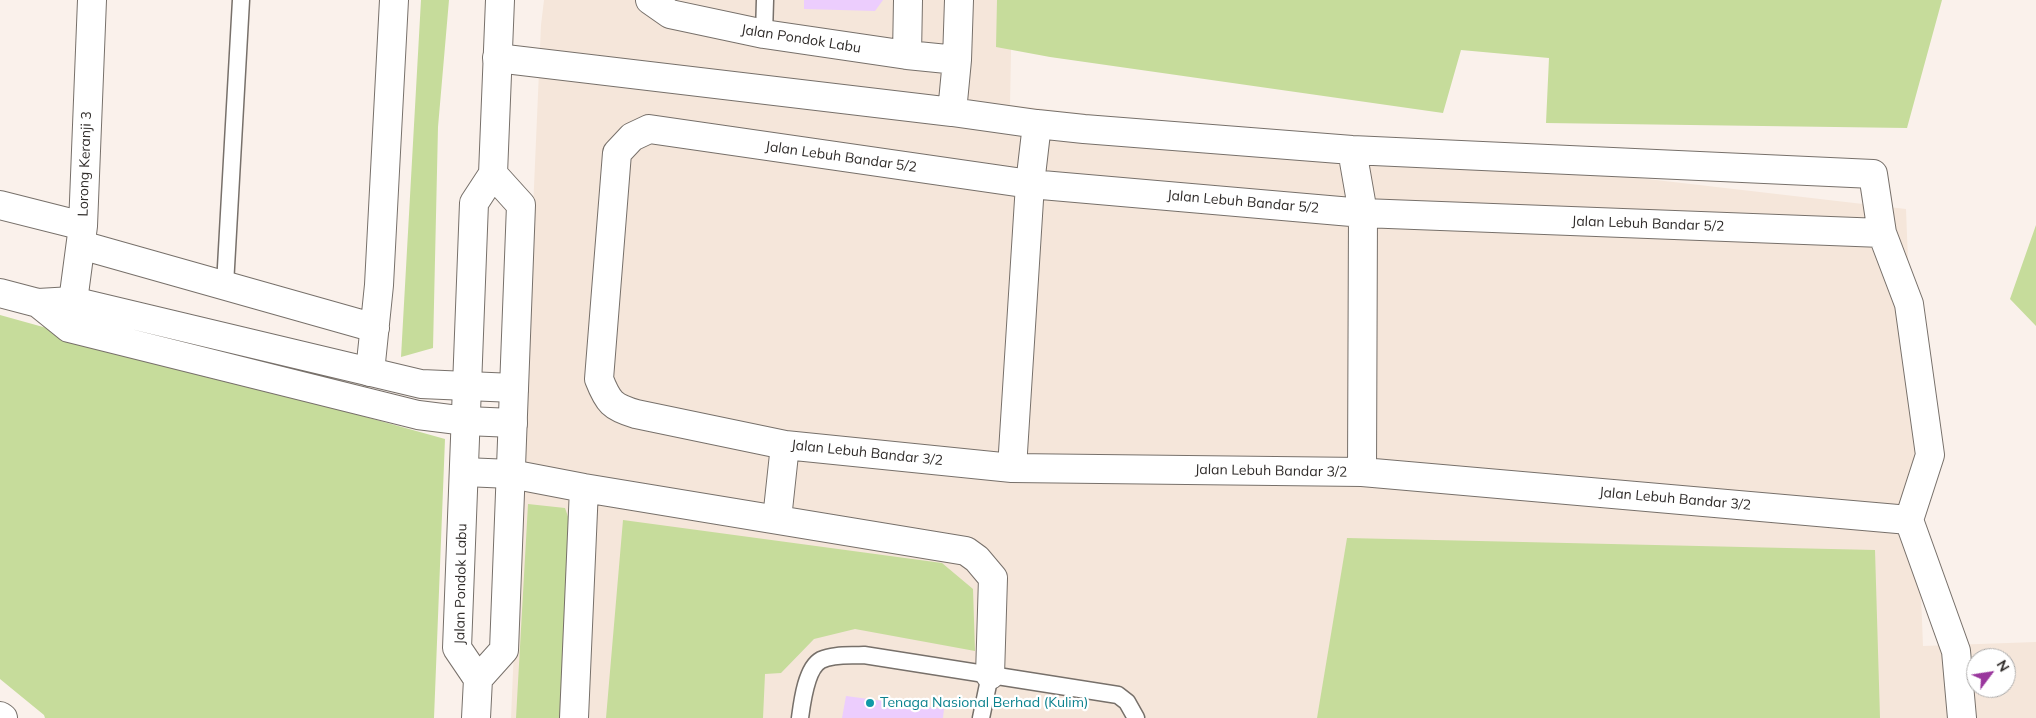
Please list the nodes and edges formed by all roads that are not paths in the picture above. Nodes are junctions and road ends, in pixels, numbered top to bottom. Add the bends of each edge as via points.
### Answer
1 (92, 0) edge
2 (241, 0) edge
3 (394, 0) edge
4 (500, 0) edge
5 (650, 0) edge
6 (765, 0) edge
7 (908, 0) edge
8 (959, 0) edge
9 (764, 34) junction
10 (907, 55) junction
11 (496, 58) junction
12 (957, 60) junction
13 (952, 112) junction
14 (1036, 124) junction
15 (1352, 150) junction
16 (617, 153) joint
17 (493, 174) junction
18 (1030, 184) junction
19 (0, 205) edge
20 (1363, 213) junction
21 (1882, 233) junction
22 (82, 235) junction
23 (225, 285) junction
24 (0, 293) edge
25 (73, 301) junction
26 (38, 303) junction
27 (70, 328) junction
28 (375, 328) junction
29 (370, 372) junction
30 (467, 386) junction
31 (514, 388) junction
32 (466, 421) junction
33 (513, 423) junction
34 (785, 444) junction
35 (1012, 468) junction
36 (464, 472) junction
37 (1362, 472) junction
38 (511, 474) junction
39 (584, 488) junction
40 (777, 519) junction
41 (1909, 520) junction
42 (990, 674) junction
43 (478, 679) junction
44 (476, 718) edge
45 (574, 718) edge
46 (800, 718) edge
47 (981, 718) edge
48 (1136, 718) edge
49 (1962, 718) edge

1 - 22 street, Lorong Keranji 3
2 - 23 lane
3 - 28 street
4 - 11 street
5 - 9 street, Jalan Pondok Labu via 670,14
6 - 9 lane
7 - 10 street
8 - 12 street
9 - 10 street, Jalan Pondok Labu
10 - 12 street, Jalan Pondok Labu
11 - 13 street
11 - 17 street
12 - 13 street
13 - 14 street
14 - 15 street
14 - 18 street
15 - 20 street
15 - 21 street via 1873,174
16 - 18 street, Jalan Lebuh Bandar 5/2 via 632,137 649,129
16 - 34 street, Jalan Lebuh Bandar 3/2 via 599,378 606,396 618,409 636,414
17 - 30 street, Jalan Pondok Labu via 474,203
17 - 31 street via 521,205
18 - 20 street, Jalan Lebuh Bandar 5/2
18 - 35 street
19 - 22 street
20 - 21 street, Jalan Lebuh Bandar 5/2
20 - 37 street
21 - 41 street via 1909,304 1930,455
22 - 23 street
22 - 25 street, Lorong Keranji 3
23 - 28 street
24 - 26 street
25 - 26 street
25 - 27 street, Lorong Keranji 3
25 - 29 street
26 - 27 street
27 - 32 street via 418,415
28 - 29 street
29 - 30 street via 421,384
30 - 31 street
30 - 32 street, Jalan Pondok Labu
31 - 33 street
32 - 33 street
32 - 36 street, Jalan Pondok Labu
33 - 38 street
34 - 35 street, Jalan Lebuh Bandar 3/2
34 - 40 street
35 - 37 street, Jalan Lebuh Bandar 3/2
36 - 38 street
36 - 43 street, Jalan Pondok Labu via 457,648
37 - 41 street, Jalan Lebuh Bandar 3/2
38 - 39 street
38 - 43 street via 504,650
39 - 40 street
39 - 45 street
40 - 42 street via 956,549 977,559 993,578
41 - 49 street via 1956,651
42 - 46 lane via 864,655 836,656 819,661 810,674 802,697
42 - 47 lane
42 - 48 lane via 1118,695 1127,702
43 - 44 street

